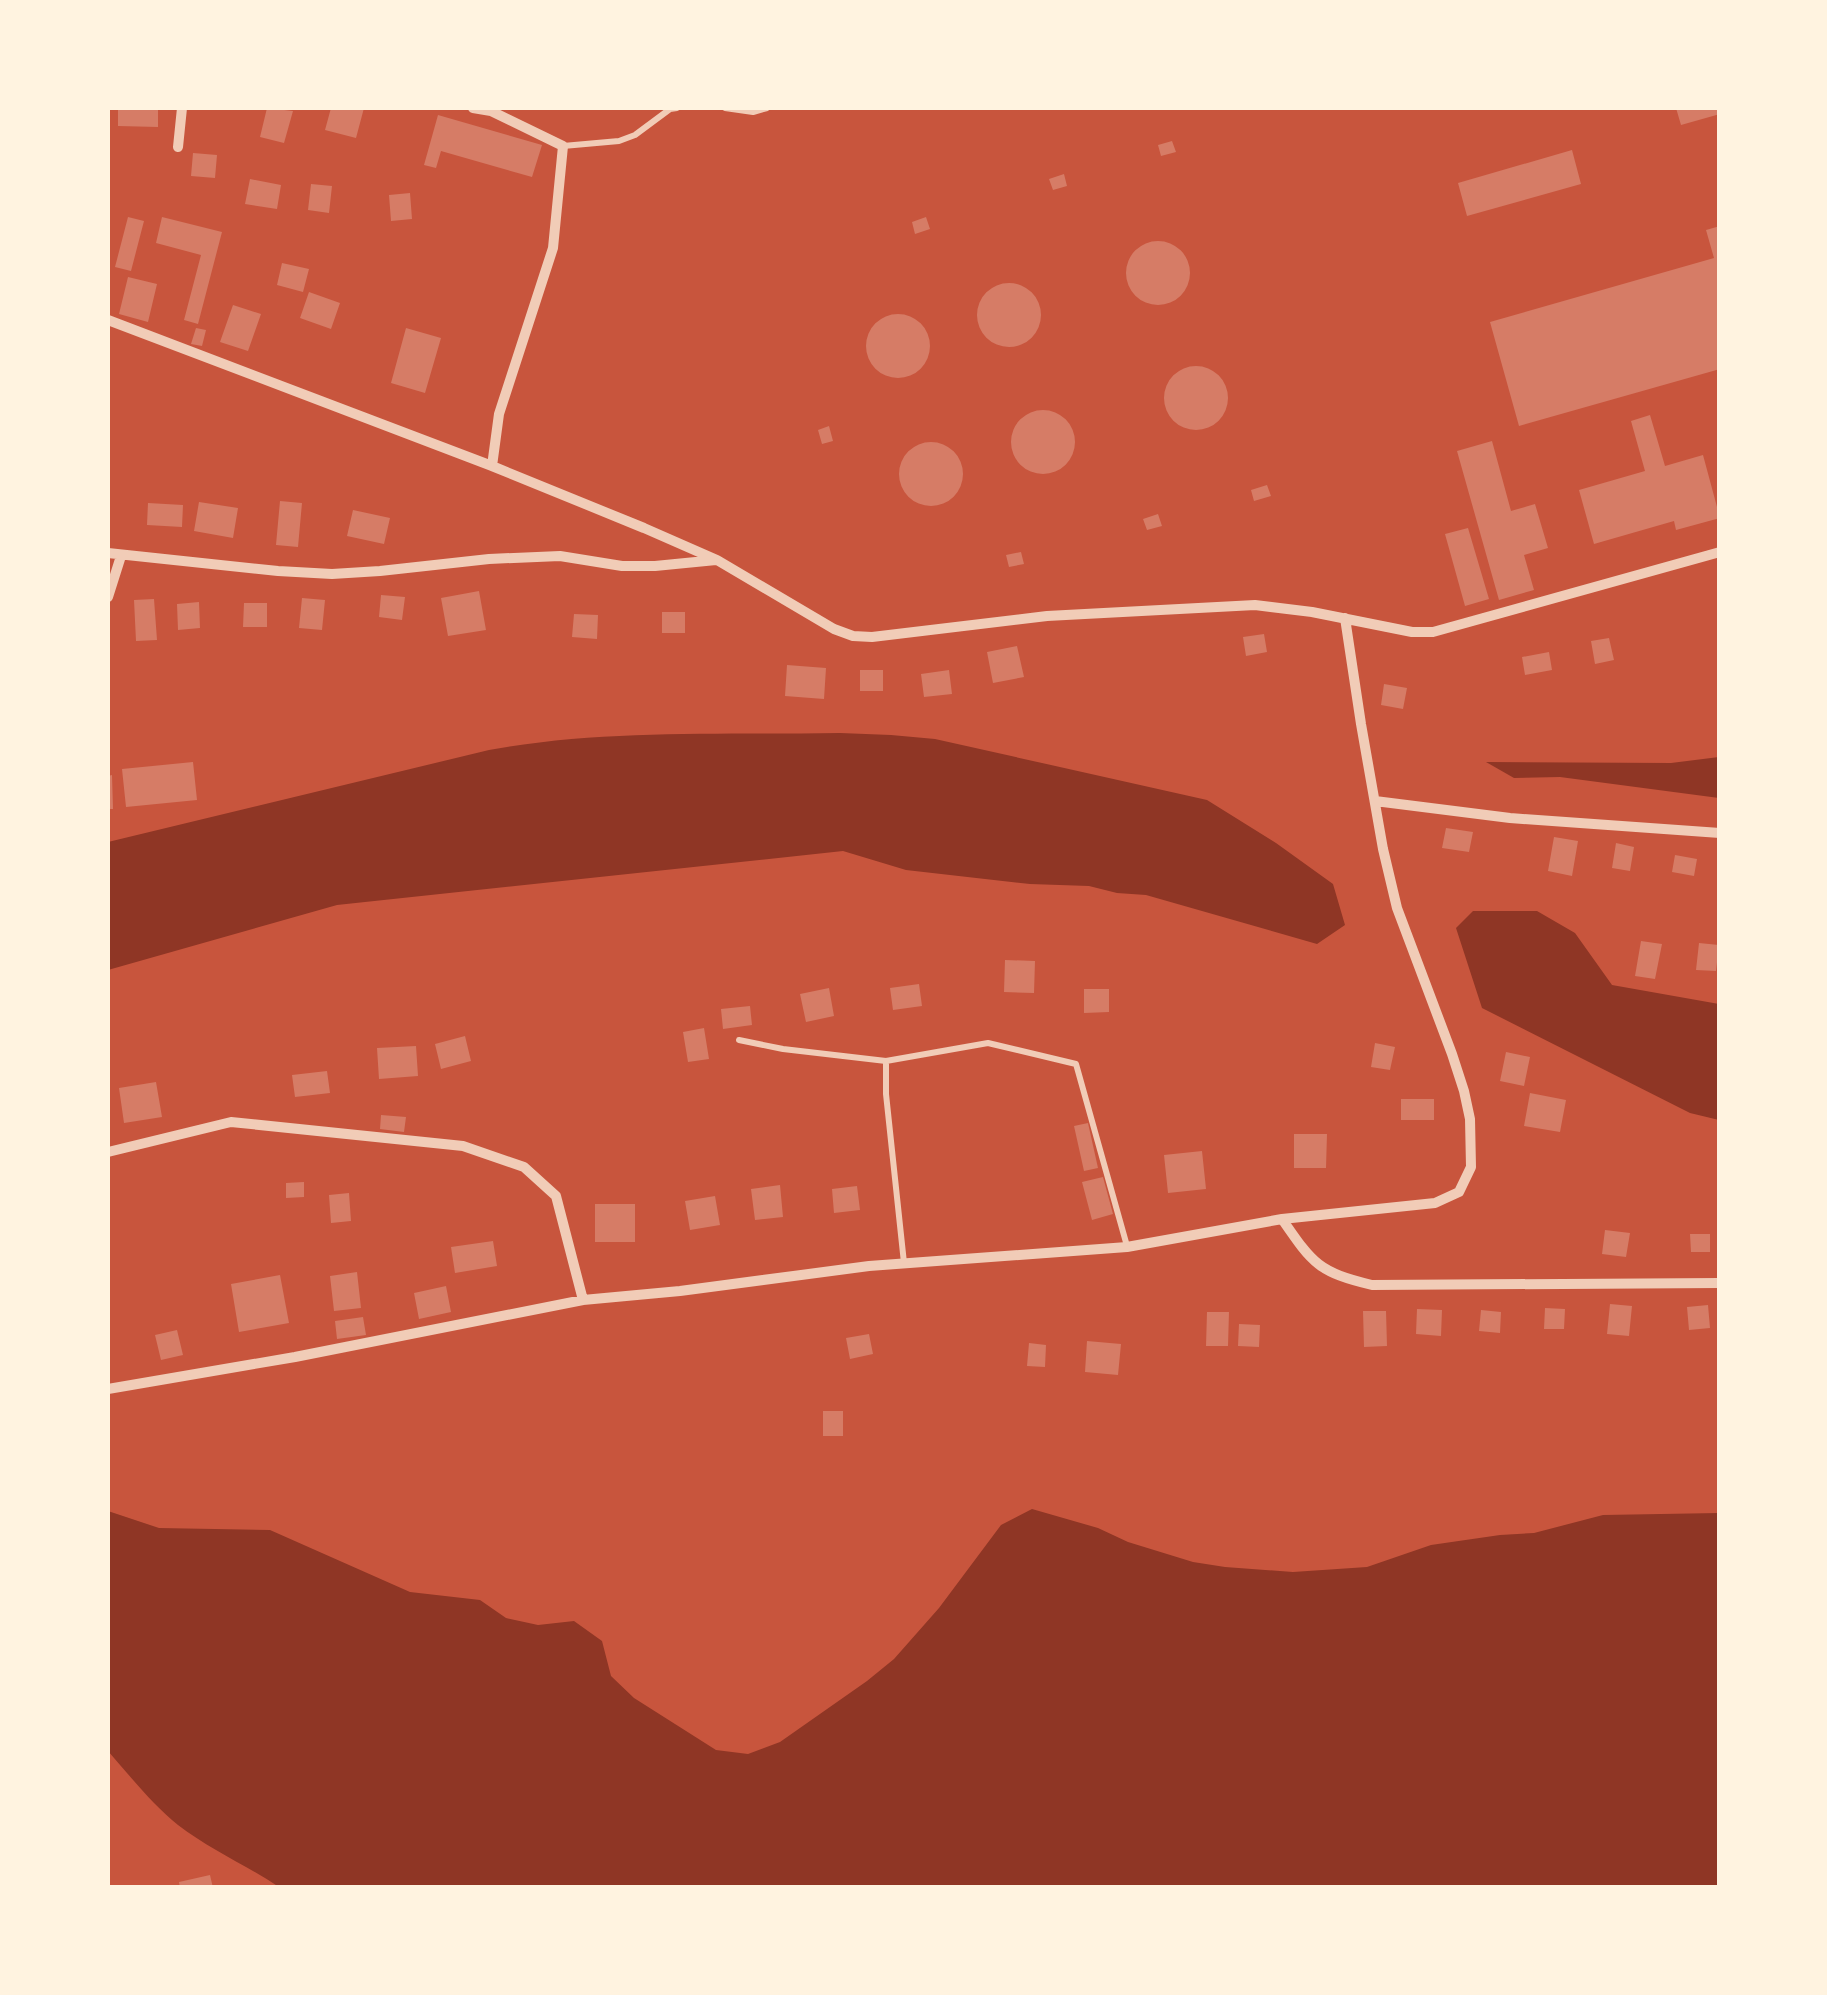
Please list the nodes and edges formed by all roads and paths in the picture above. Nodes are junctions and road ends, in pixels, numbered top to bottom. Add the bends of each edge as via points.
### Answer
1 (182, 108) edge
2 (474, 108) edge
3 (677, 108) edge
4 (725, 108) edge
5 (767, 108) edge
6 (563, 146) junction
7 (178, 147) dead end
8 (108, 320) edge
9 (492, 466) junction
10 (1720, 552) edge
11 (108, 554) edge
12 (121, 556) junction
13 (717, 560) junction
14 (108, 597) edge
15 (1345, 618) junction
16 (1375, 800) junction
17 (1720, 833) edge
18 (739, 1040) dead end
19 (886, 1061) junction
20 (108, 1152) edge
21 (1282, 1219) junction
22 (1127, 1247) junction
23 (904, 1263) junction
24 (1720, 1283) edge
25 (583, 1300) junction
26 (108, 1389) edge

1 - 7 street
2 - 6 street
3 - 6 lane via 619,141
4 - 5 lane
6 - 9 street via 553,248 498,414
8 - 9 street
9 - 13 street
10 - 15 street via 1433,632
11 - 12 street
12 - 13 street via 332,574 560,556 622,566
12 - 14 street
13 - 15 street via 853,636 1256,604
15 - 16 street
16 - 17 street via 1510,818
16 - 21 street via 1397,908 1464,1091 1471,1168 1459,1192 1436,1203
18 - 19 lane
19 - 22 lane via 988,1043 1076,1064
19 - 23 lane
20 - 25 street via 231,1122 463,1146 524,1167 556,1196
21 - 22 street
21 - 24 street via 1310,1259 1372,1285
22 - 23 street
23 - 25 street
25 - 26 street

